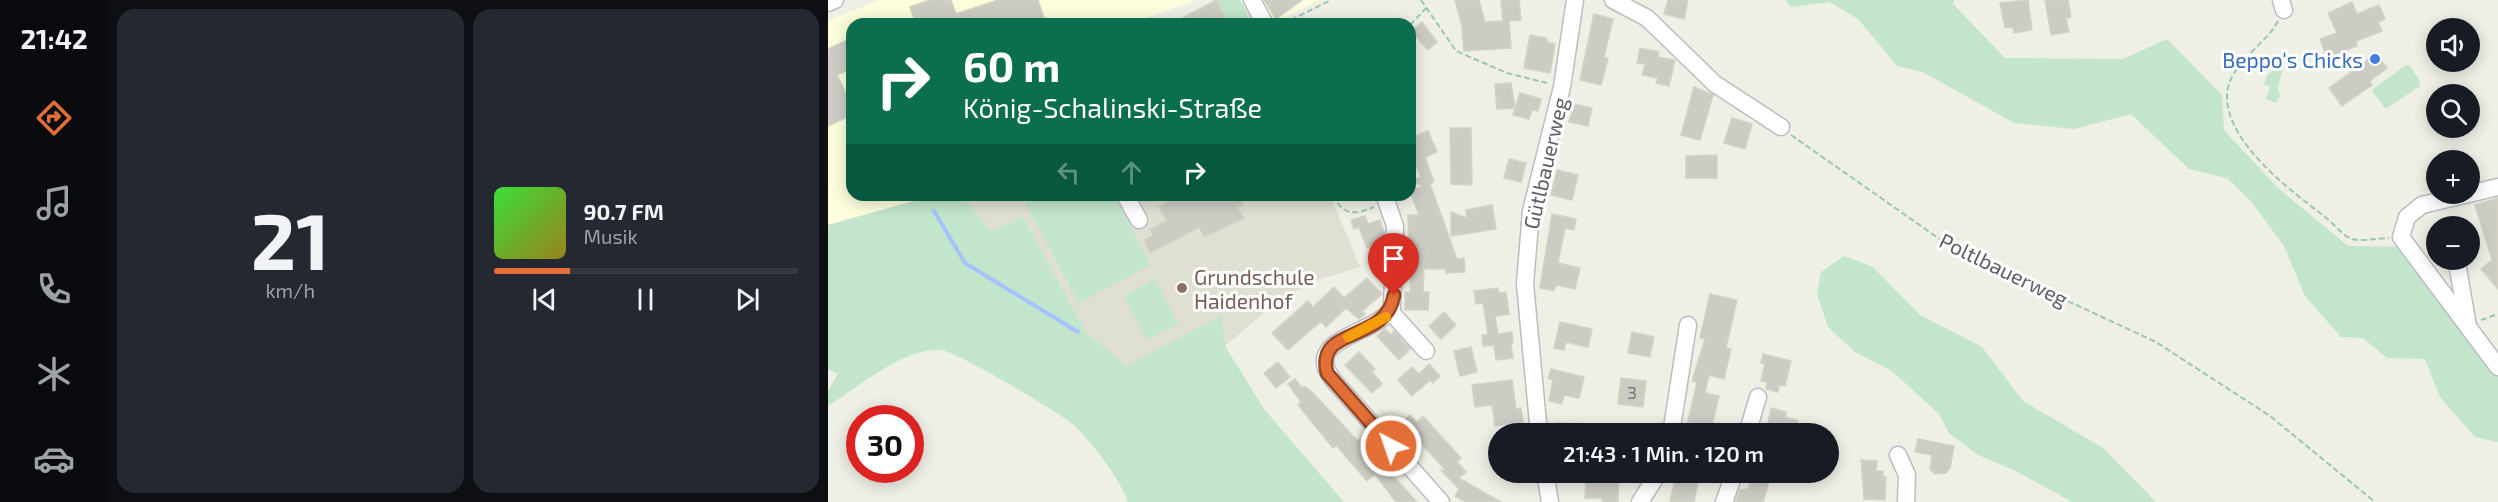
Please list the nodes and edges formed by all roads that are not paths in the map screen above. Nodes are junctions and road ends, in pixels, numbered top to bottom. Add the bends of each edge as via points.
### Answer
1 (835, 0) edge
2 (1252, 0) edge
3 (1575, 0) edge
4 (1613, 0) edge
5 (828, 3) edge
6 (1262, 18) edge
7 (1781, 128) road end
8 (2498, 187) edge
9 (1128, 201) edge
10 (1386, 201) edge
11 (1139, 220) dead end
12 (2458, 270) edge
13 (1390, 311) junction
14 (1688, 325) dead end
15 (2468, 327) junction
16 (1426, 351) dead end
17 (2498, 367) edge
18 (1758, 397) dead end
19 (1538, 423) edge
20 (1673, 423) edge
21 (1750, 423) edge
22 (1898, 455) dead end
23 (1547, 483) edge
24 (1652, 483) edge
25 (1731, 483) edge
26 (1440, 502) edge
27 (1550, 502) edge
28 (1640, 502) edge
29 (1725, 502) edge
30 (1906, 502) edge

1 - 5 street
2 - 6 street
3 - 19 street, Gütlbauerweg via 1562,87 1531,211 1525,284
4 - 7 street via 1647,18 1715,84
8 - 15 street via 2422,205 2407,217 2401,237
9 - 11 street
10 - 13 street via 1395,226 1396,245
12 - 15 street
13 - 16 street
13 - 26 street via 1378,322 1329,348 1325,356 1327,373
14 - 20 street
15 - 17 street
18 - 21 street
22 - 30 street via 1907,476
23 - 27 street
24 - 28 street
25 - 29 street

